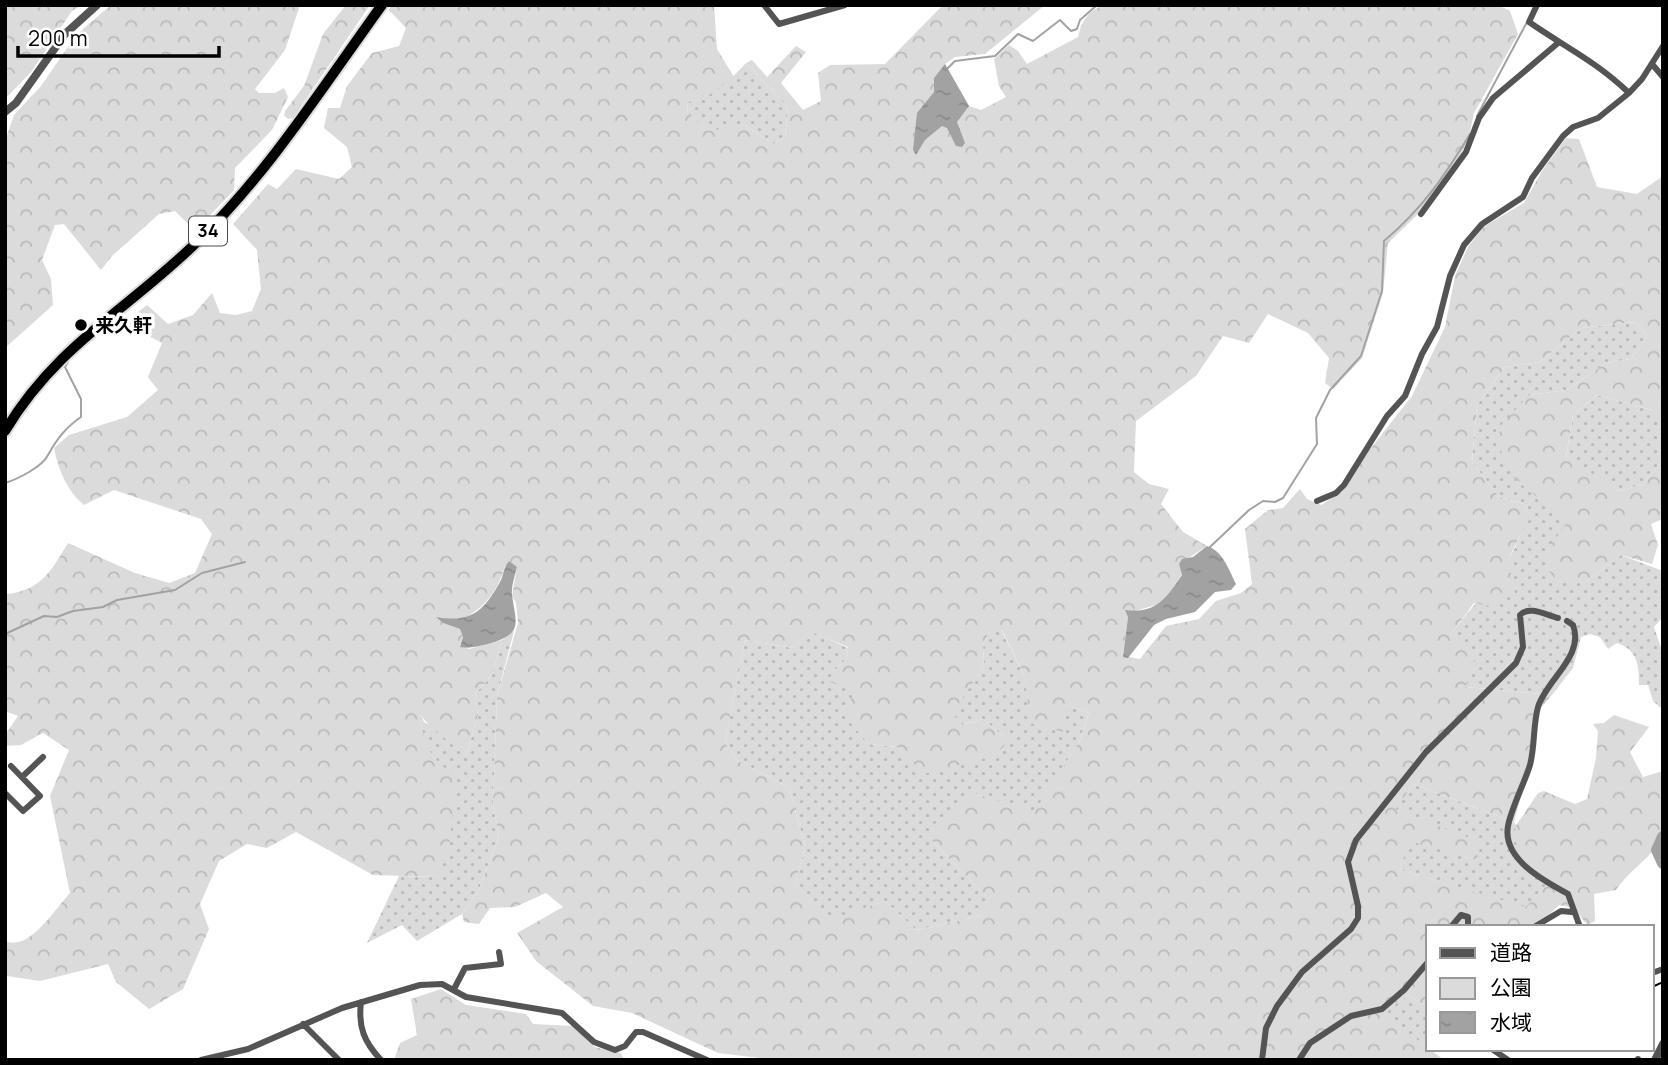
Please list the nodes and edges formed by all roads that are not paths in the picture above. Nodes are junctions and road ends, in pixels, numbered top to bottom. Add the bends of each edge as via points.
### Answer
1 (97, 5) edge
2 (382, 5) edge
3 (764, 5) edge
4 (845, 5) edge
5 (1537, 5) edge
6 (1558, 43) junction
7 (1663, 46) edge
8 (1652, 64) junction
9 (1663, 77) edge
10 (1629, 93) junction
11 (5, 112) edge
12 (1421, 214) dead end
13 (5, 430) edge
14 (1317, 500) dead end
15 (1558, 618) dead end
16 (1567, 621) dead end
17 (43, 757) dead end
18 (11, 766) dead end
19 (22, 777) junction
20 (5, 793) edge
21 (1572, 912) junction
22 (1453, 925) edge
23 (1468, 925) edge
24 (1537, 925) edge
25 (1579, 925) edge
26 (499, 952) dead end
27 (1426, 964) edge
28 (454, 989) junction
29 (361, 1002) junction
30 (303, 1024) junction
31 (1663, 1044) edge
32 (201, 1060) edge
33 (339, 1060) edge
34 (382, 1060) edge
35 (707, 1060) edge
36 (1262, 1060) edge
37 (1299, 1060) edge
38 (1655, 1060) edge

1 - 11 street via 65,34
2 - 13 highway, 34 via 240,196 165,273 63,355
3 - 4 street via 779,24
5 - 6 street via 1529,22
6 - 10 street via 1601,66
6 - 12 street via 1493,97 1466,152
7 - 8 street
8 - 9 street
8 - 10 street
10 - 14 street via 1598,118 1563,136 1522,197 1482,224 1464,245 1450,276 1437,327 1405,396 1343,485
15 - 36 street via 1529,609 1522,612 1522,652 1516,663 1426,752 1356,840 1348,862 1358,918 1302,972 1277,1006 1266,1028
16 - 21 street via 1573,625 1575,640 1538,707 1532,755 1507,829 1513,852 1543,880 1568,894
17 - 19 street
18 - 19 street
19 - 20 street via 40,796 23,811
21 - 24 street via 1561,911
21 - 25 street
22 - 23 street via 1461,915 1468,917
26 - 28 street via 501,964 465,968
27 - 37 street via 1382,1009 1351,1016 1310,1043
28 - 29 street via 442,984 420,985
28 - 35 street via 466,997 562,1013 594,1042 615,1050 636,1032 643,1032
29 - 30 street
29 - 34 street via 359,1023 368,1047
30 - 32 street via 248,1049
30 - 33 street
31 - 38 street

